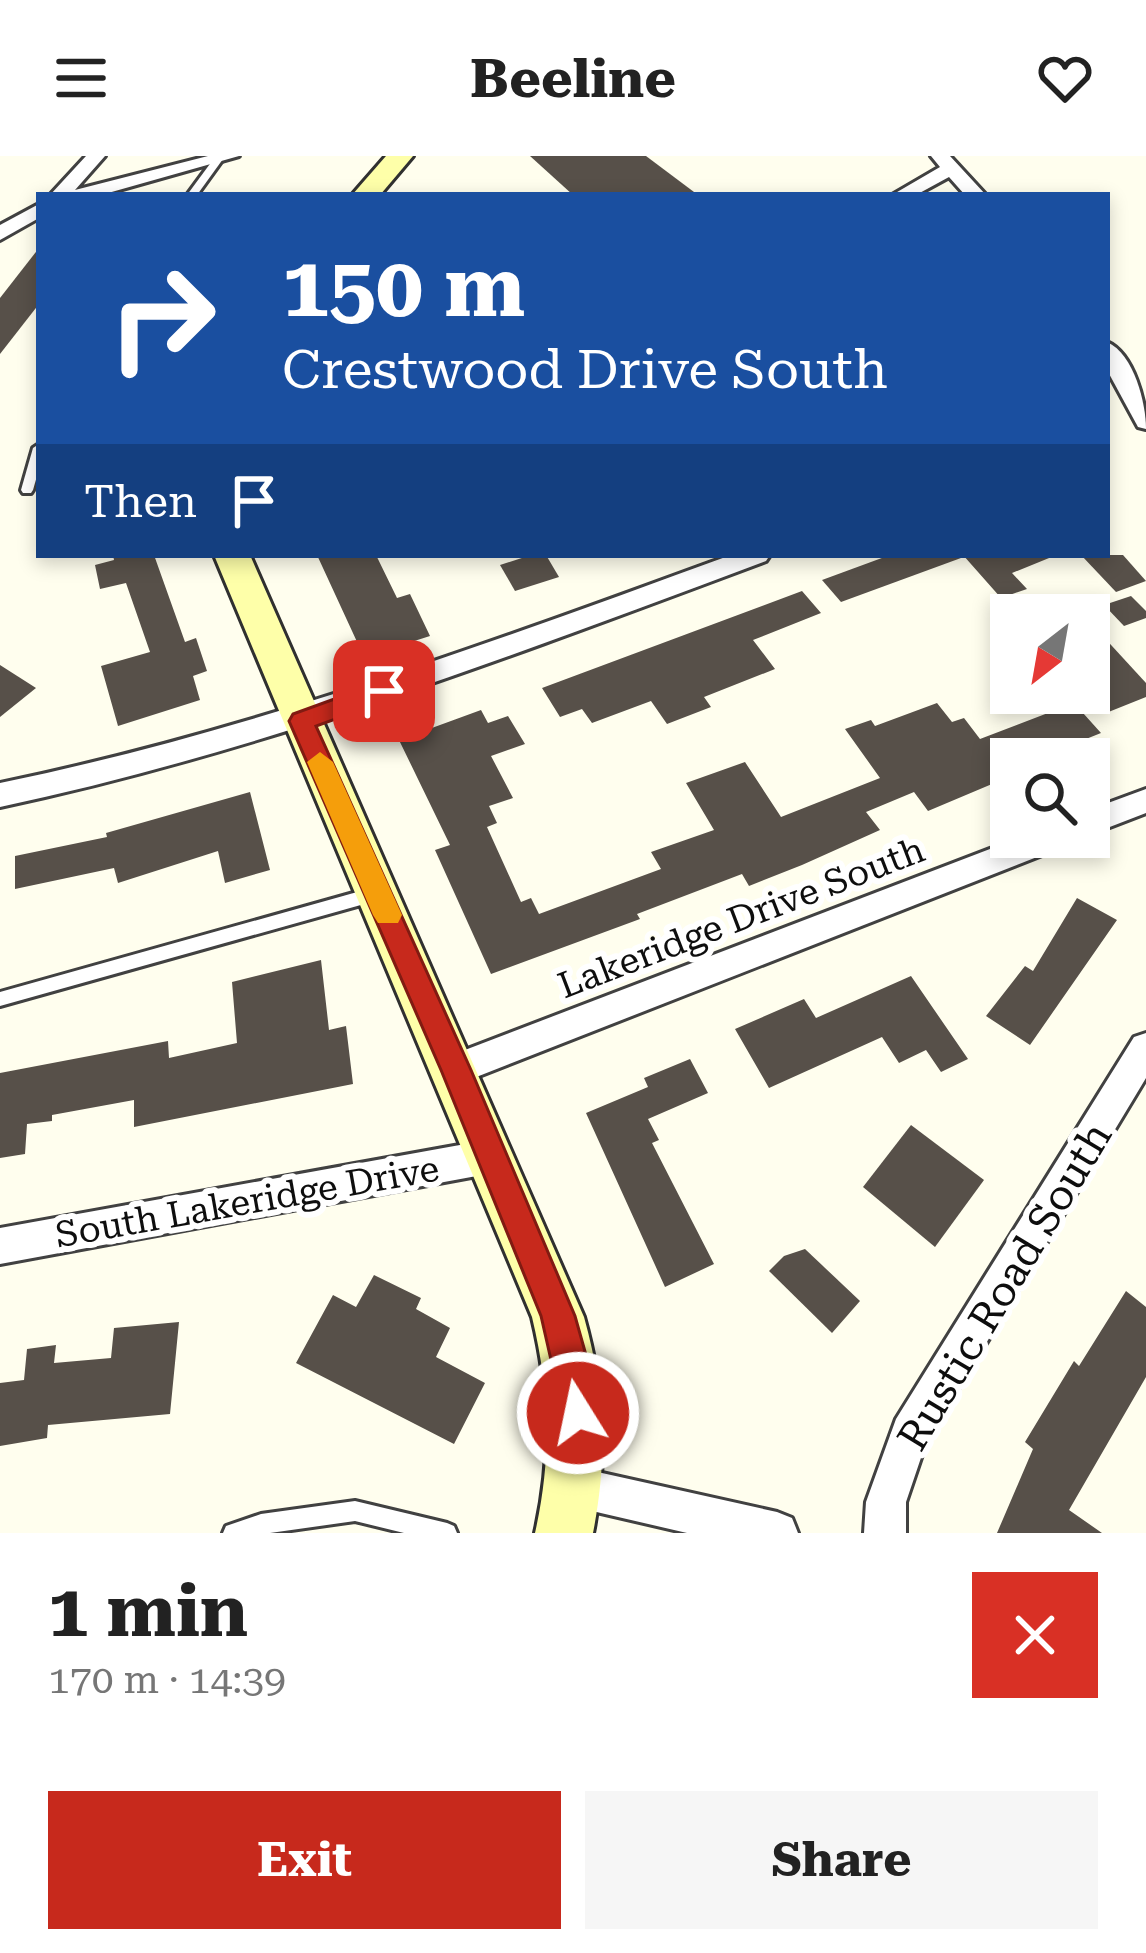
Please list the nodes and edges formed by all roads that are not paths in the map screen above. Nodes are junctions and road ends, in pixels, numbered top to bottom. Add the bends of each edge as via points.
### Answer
1 (96, 156) edge
2 (400, 156) edge
3 (224, 158) edge
4 (946, 162) edge
5 (63, 192) edge
6 (90, 192) edge
7 (194, 192) edge
8 (367, 192) edge
9 (906, 192) edge
10 (973, 192) edge
11 (36, 209) edge
12 (36, 210) edge
13 (0, 215) edge
14 (0, 234) edge
15 (1110, 352) edge
16 (1138, 384) edge
17 (1110, 403) edge
18 (1146, 422) edge
19 (36, 458) edge
20 (27, 490) dead end
21 (233, 558) edge
22 (749, 558) edge
23 (302, 721) junction
24 (0, 795) edge
25 (1146, 801) edge
26 (1110, 815) edge
27 (1000, 858) edge
28 (378, 894) junction
29 (0, 999) edge
30 (1146, 1048) edge
31 (456, 1070) junction
32 (493, 1156) junction
33 (0, 1246) edge
34 (575, 1486) junction
35 (233, 1533) edge
36 (447, 1533) edge
37 (564, 1533) edge
38 (777, 1533) edge
39 (885, 1533) edge

1 - 5 street
2 - 8 street
3 - 6 street
3 - 7 lane
4 - 9 street
4 - 10 street
11 - 13 street
12 - 14 street
15 - 16 street
16 - 17 street
16 - 18 street
19 - 20 lane
21 - 23 street
22 - 23 street
23 - 24 street
23 - 28 street
25 - 26 street
27 - 31 street, Lakeridge Drive South
28 - 29 lane
28 - 31 street
30 - 39 street, Rustic Road South via 910,1433 886,1502
31 - 32 street
32 - 33 street, South Lakeridge Drive
32 - 34 street via 558,1316 577,1387
34 - 37 street
34 - 38 street
35 - 36 lane via 355,1511

